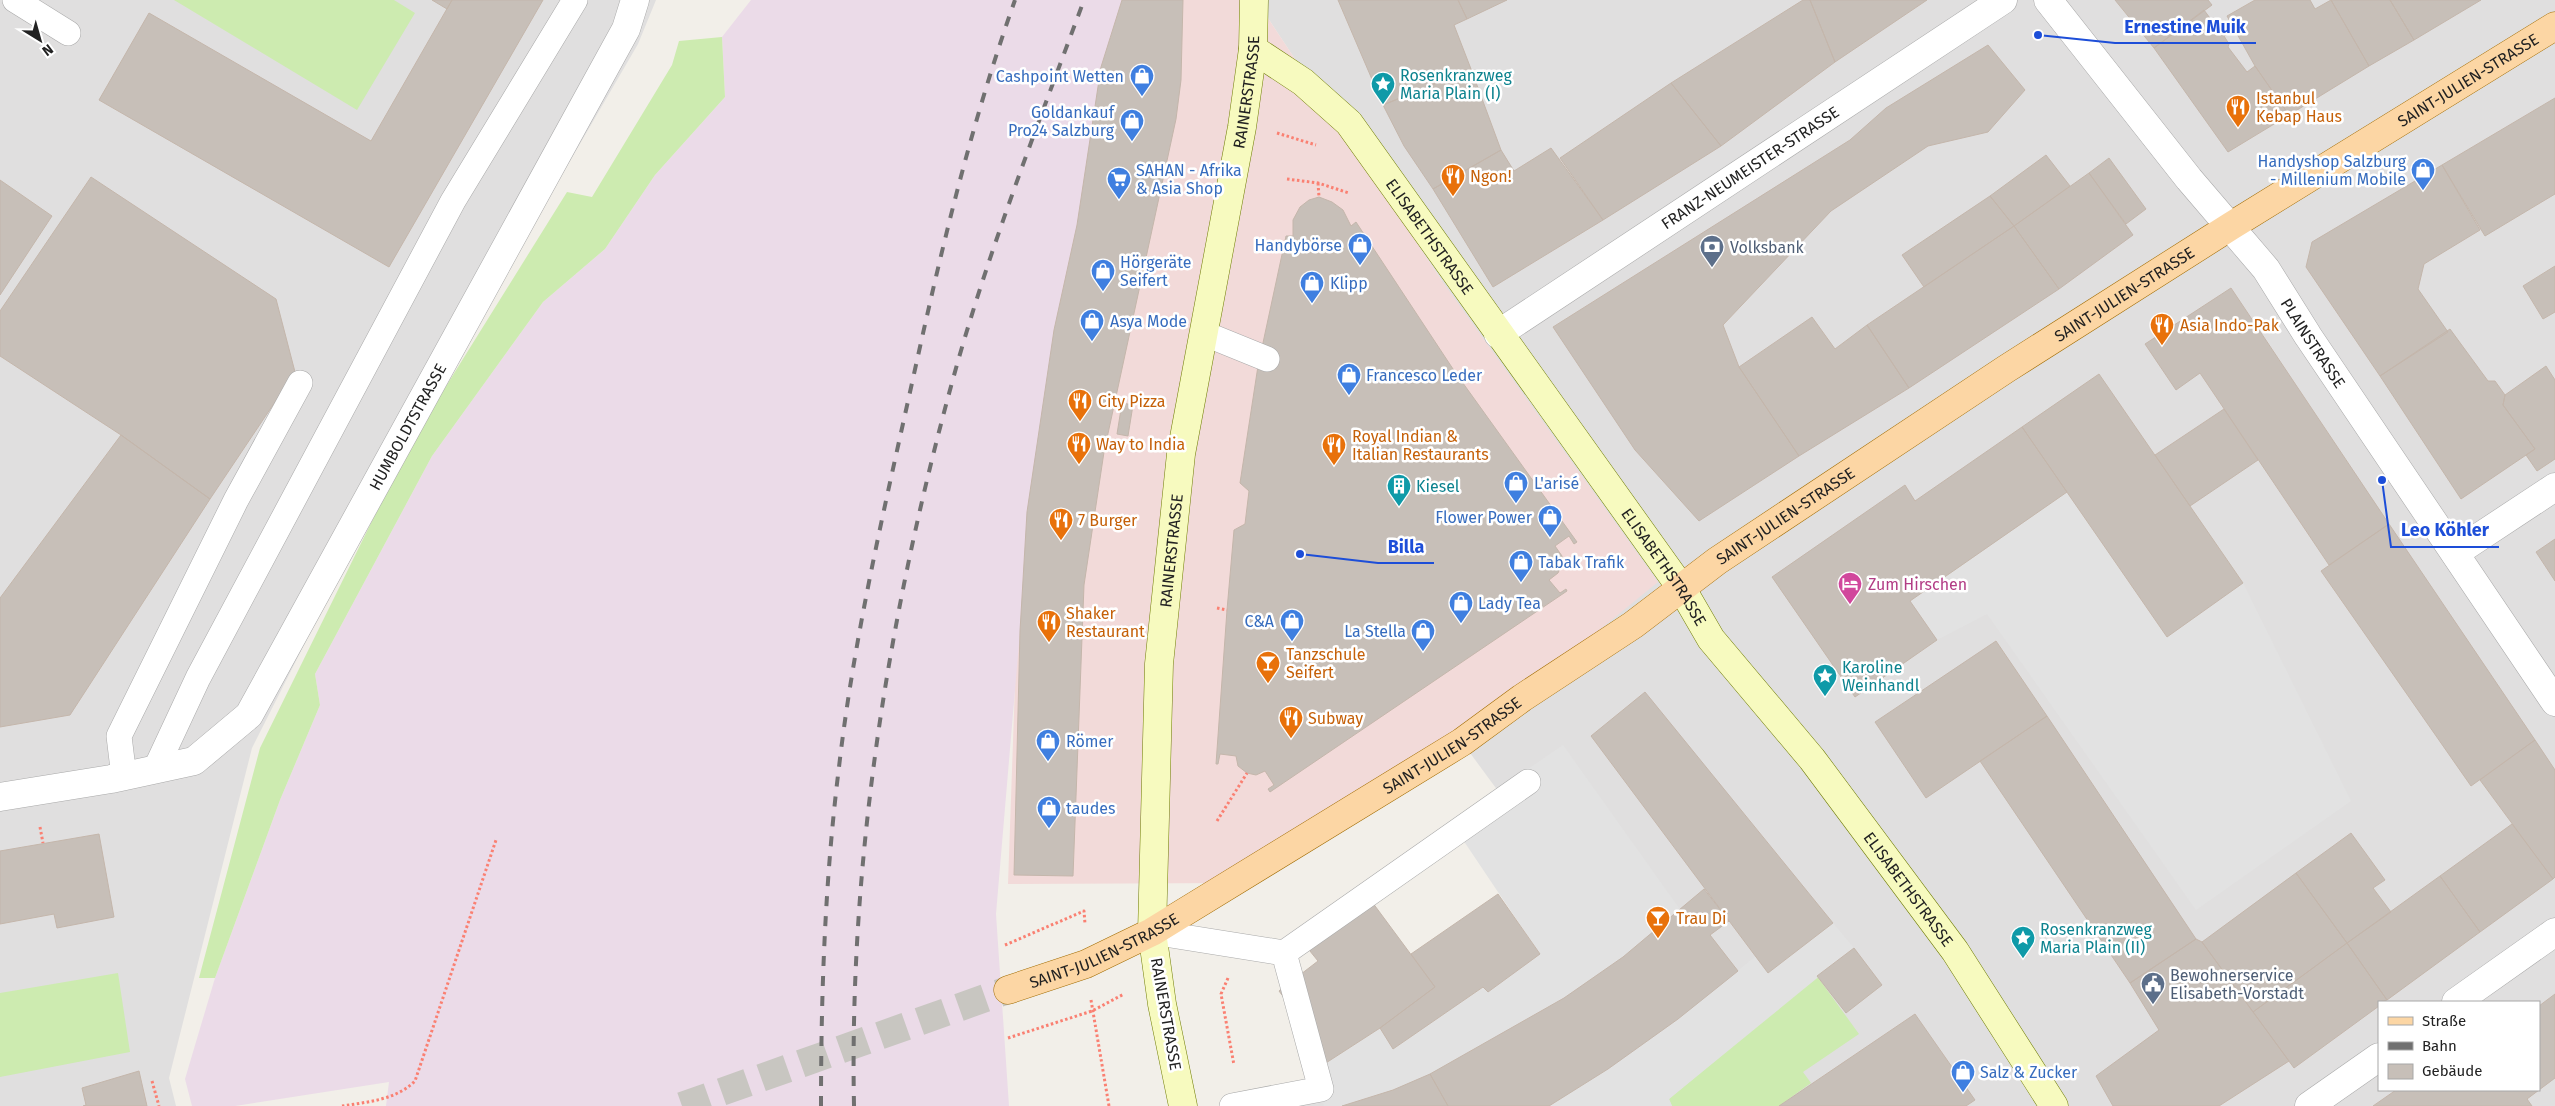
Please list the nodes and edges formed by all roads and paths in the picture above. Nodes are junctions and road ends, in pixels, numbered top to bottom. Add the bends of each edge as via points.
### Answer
1 (15, 0) edge
2 (576, 0) edge
3 (635, 0) edge
4 (1254, 0) edge
5 (2003, 0) edge
6 (2048, 0) edge
7 (2555, 26) edge
8 (68, 33) dead end
9 (1253, 49) junction
10 (1292, 137) dead end
11 (1321, 146) dead end
12 (1287, 179) dead end
13 (1318, 183) junction
14 (1349, 192) dead end
15 (1319, 197) dead end
16 (2231, 226) junction
17 (1204, 333) junction
18 (1498, 334) junction
19 (1267, 359) dead end
20 (300, 383) dead end
21 (2555, 487) edge
22 (2455, 553) junction
23 (1682, 589) junction
24 (1217, 608) dead end
25 (1227, 610) dead end
26 (2555, 702) edge
27 (155, 770) junction
28 (1247, 774) dead end
29 (117, 778) junction
30 (1528, 782) dead end
31 (0, 797) edge
32 (1217, 821) dead end
33 (496, 840) dead end
34 (1084, 911) dead end
35 (1152, 932) junction
36 (2555, 932) edge
37 (1005, 945) dead end
38 (1242, 946) junction
39 (1284, 953) junction
40 (1008, 990) tunnel mouth
41 (2457, 1001) edge
42 (1008, 1038) dead end
43 (2378, 1058) edge
44 (1234, 1065) dead end
45 (152, 1081) dead end
46 (159, 1106) edge
47 (342, 1106) edge
48 (1109, 1106) edge
49 (1183, 1106) edge
50 (1232, 1106) edge
51 (2054, 1106) edge
52 (2309, 1106) edge

1 - 8 lane
2 - 27 lane via 454,201 198,678
3 - 27 street, HUMBOLDTSTRASSE via 626,29 249,715 194,761
4 - 9 street, RAINERSTRASSE
5 - 18 street, FRANZ-NEUMEISTER-STRASSE
6 - 16 street, PLAINSTRASSE via 2183,171
7 - 16 main road, SAINT-JULIEN-STRASSE
9 - 17 street, RAINERSTRASSE
9 - 18 street, ELISABETHSTRASSE via 1304,82 1349,122
10 - 11 path
12 - 13 path
13 - 14 path
13 - 15 path
16 - 22 street, PLAINSTRASSE via 2266,269
16 - 23 main road, SAINT-JULIEN-STRASSE via 1990,380 1717,561
17 - 19 lane
17 - 35 street, RAINERSTRASSE via 1182,454 1159,664
18 - 23 street, ELISABETHSTRASSE
20 - 29 lane via 236,500 120,736
21 - 22 street
22 - 26 street, PLAINSTRASSE
23 - 35 main road, SAINT-JULIEN-STRASSE via 1462,742
23 - 51 street, ELISABETHSTRASSE via 1711,639 1812,759 1955,951
24 - 25 path
27 - 29 street, HUMBOLDTSTRASSE
28 - 32 path
29 - 31 street, HUMBOLDTSTRASSE
30 - 39 lane
33 - 47 path via 415,1081 407,1089 369,1103
34 - 37 path
35 - 38 lane
35 - 40 main road, SAINT-JULIEN-STRASSE via 1086,964
35 - 49 street, RAINERSTRASSE via 1162,1004
36 - 41 street
38 - 39 lane
38 - 44 path via 1221,994
39 - 50 lane via 1320,1089
42 - 48 path via 1092,1011
43 - 52 street
45 - 46 path

